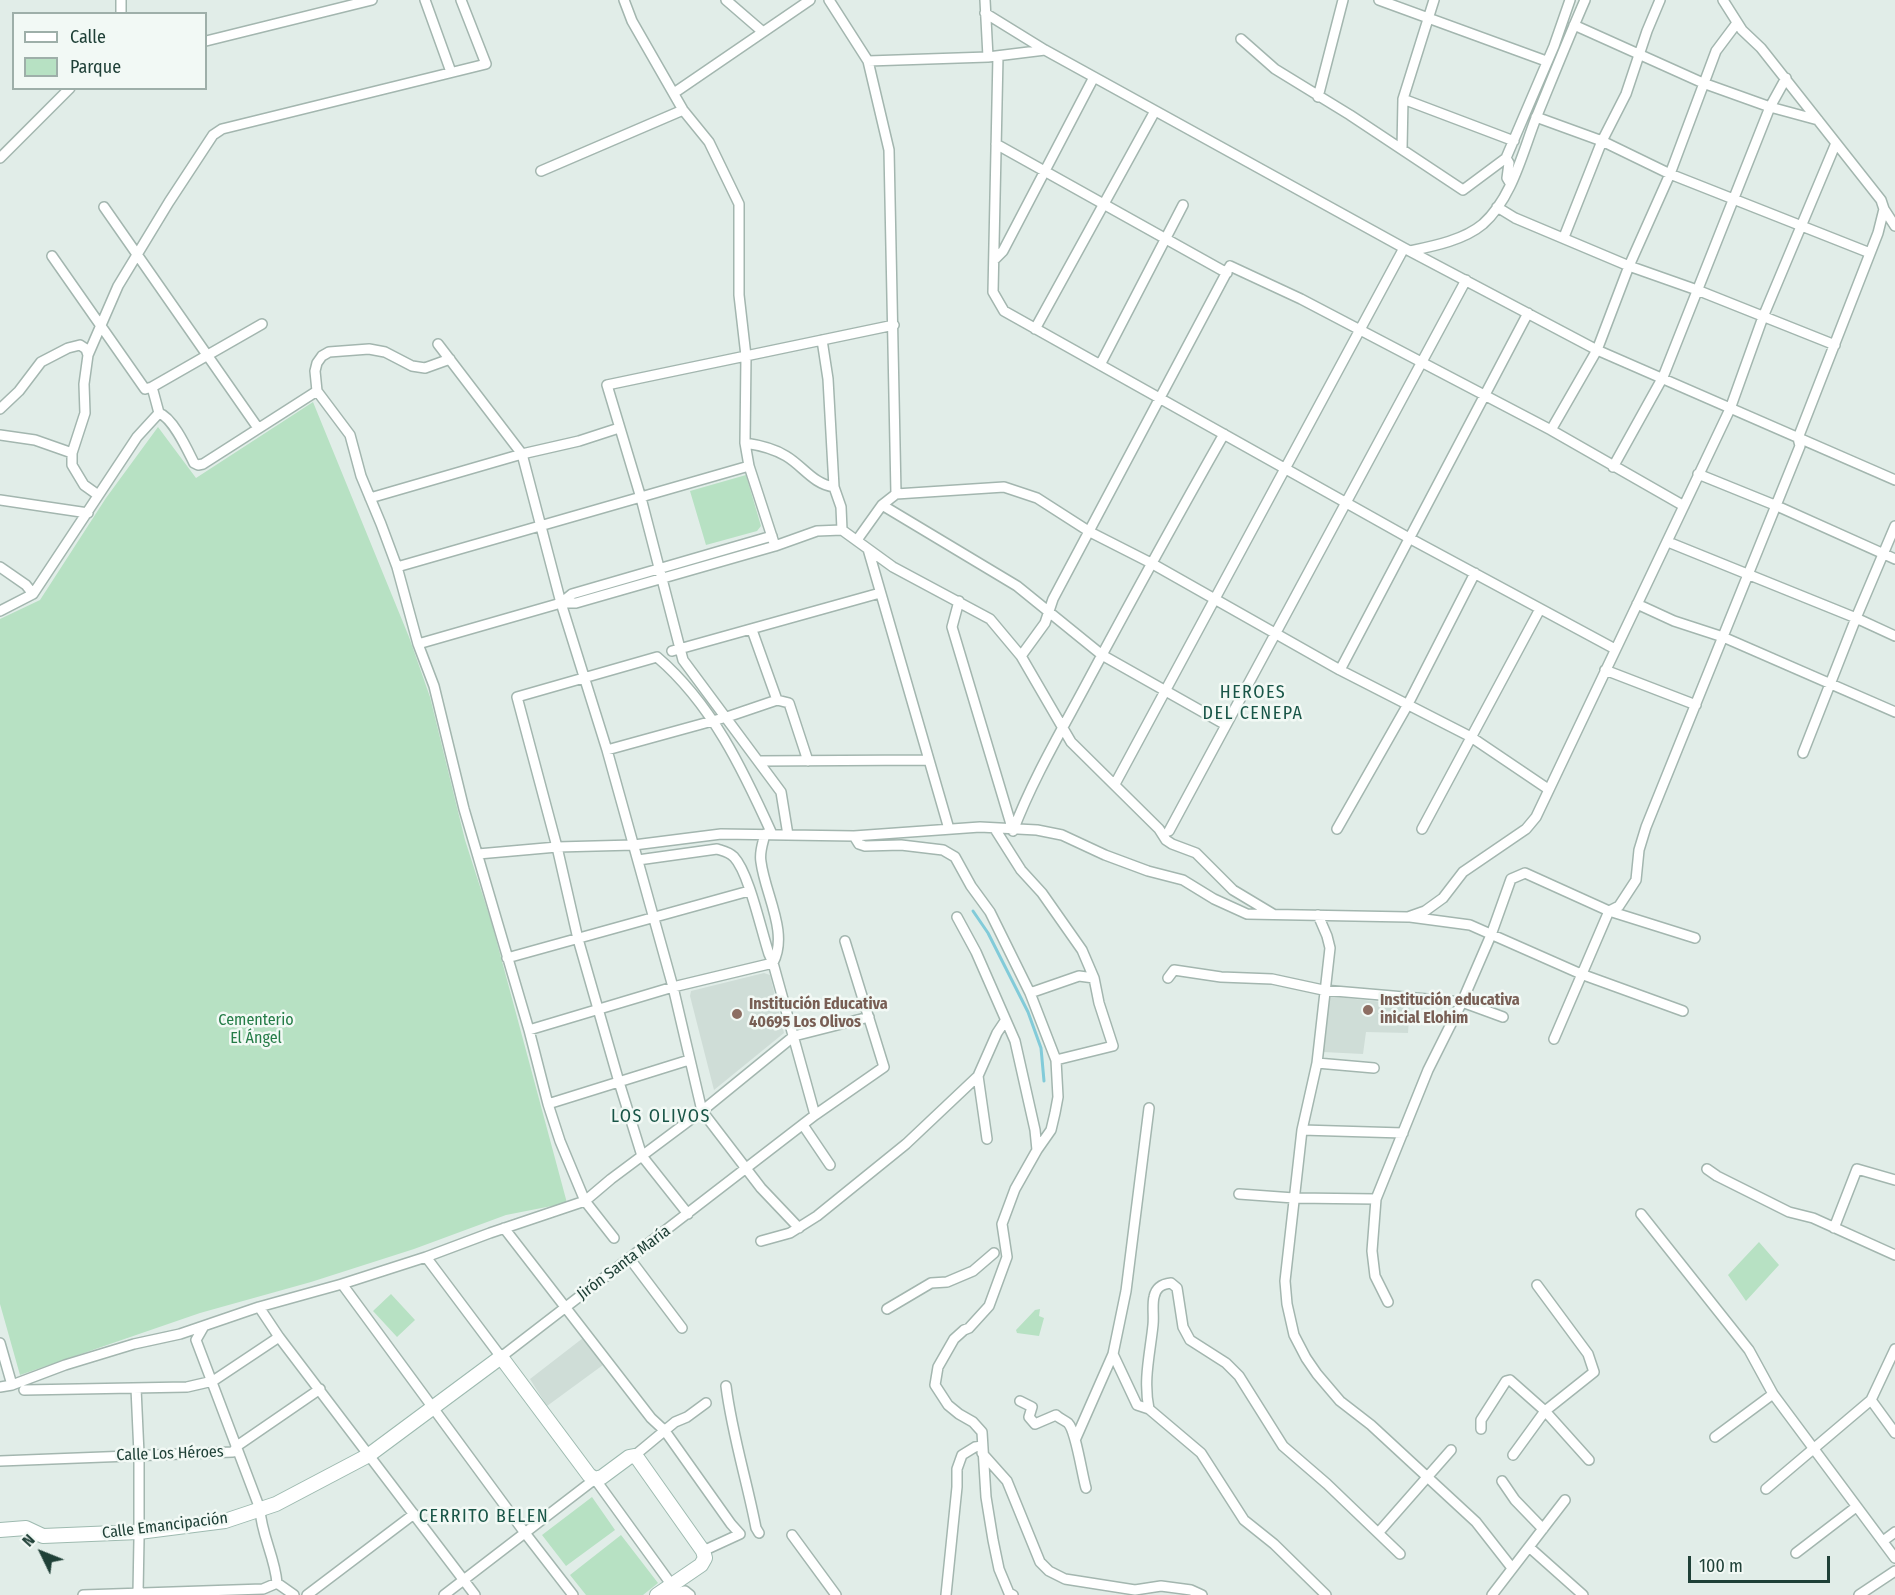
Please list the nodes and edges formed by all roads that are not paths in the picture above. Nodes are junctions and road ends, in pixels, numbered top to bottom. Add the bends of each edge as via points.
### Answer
1 (372, 0) edge
2 (425, 0) edge
3 (460, 0) edge
4 (624, 0) edge
5 (726, 0) edge
6 (810, 0) edge
7 (829, 0) edge
8 (986, 0) edge
9 (1343, 0) edge
10 (1379, 0) edge
11 (1434, 0) edge
12 (1570, 0) edge
13 (1585, 0) edge
14 (1660, 0) edge
15 (1723, 0) edge
16 (986, 13) junction
17 (1428, 19) junction
18 (1737, 23) junction
19 (1574, 26) junction
20 (763, 32) junction
21 (1241, 39) dead end
22 (207, 41) edge
23 (1554, 46) junction
24 (1046, 50) junction
25 (1564, 50) junction
26 (993, 56) junction
27 (1639, 56) junction
28 (868, 61) junction
29 (1546, 61) junction
30 (451, 72) junction
31 (1094, 77) junction
32 (1785, 78) junction
33 (1703, 83) junction
34 (68, 90) edge
35 (674, 93) junction
36 (1318, 97) junction
37 (1403, 99) junction
38 (1770, 107) junction
39 (683, 110) junction
40 (1155, 111) junction
41 (1536, 117) junction
42 (1818, 120) junction
43 (1514, 141) junction
44 (1602, 141) junction
45 (1836, 143) junction
46 (996, 144) junction
47 (1402, 149) junction
48 (0, 158) edge
49 (1506, 158) junction
50 (541, 171) dead end
51 (1045, 171) junction
52 (1670, 174) junction
53 (1510, 183) junction
54 (1734, 200) junction
55 (1104, 204) junction
56 (1183, 205) dead end
57 (104, 207) dead end
58 (1497, 207) junction
59 (1884, 209) junction
60 (1895, 226) edge
61 (1800, 227) junction
62 (1564, 237) junction
63 (1166, 239) junction
64 (1407, 250) junction
65 (137, 254) junction
66 (1870, 254) junction
67 (52, 256) dead end
68 (994, 260) junction
69 (1629, 266) junction
70 (1227, 273) junction
71 (1466, 280) junction
72 (1698, 290) junction
73 (1528, 313) junction
74 (1763, 316) junction
75 (262, 324) dead end
76 (894, 325) junction
77 (101, 326) junction
78 (1035, 329) junction
79 (1359, 331) junction
80 (822, 340) junction
81 (438, 344) dead end
82 (1835, 345) junction
83 (1597, 350) junction
84 (88, 355) junction
85 (207, 355) junction
86 (746, 356) junction
87 (450, 359) junction
88 (1422, 362) junction
89 (1100, 365) junction
90 (1663, 377) junction
91 (152, 387) junction
92 (317, 391) junction
93 (1484, 396) junction
94 (1160, 399) junction
95 (0, 409) edge
96 (1730, 409) junction
97 (159, 413) junction
98 (258, 428) junction
99 (619, 428) junction
100 (1551, 430) junction
101 (1224, 434) junction
102 (0, 435) edge
103 (1798, 438) junction
104 (745, 443) junction
105 (72, 453) junction
106 (522, 454) junction
107 (749, 466) junction
108 (1613, 467) junction
109 (1285, 468) junction
110 (1698, 474) junction
111 (1895, 480) edge
112 (834, 487) junction
113 (896, 494) junction
114 (98, 495) junction
115 (370, 498) junction
116 (641, 498) junction
117 (0, 500) edge
118 (1346, 502) junction
119 (882, 506) junction
120 (1683, 506) junction
121 (1777, 506) junction
122 (88, 513) junction
123 (541, 524) junction
124 (1895, 526) edge
125 (842, 530) junction
126 (1090, 532) junction
127 (772, 536) junction
128 (1409, 538) junction
129 (857, 540) junction
130 (1668, 542) junction
131 (775, 546) junction
132 (868, 548) junction
133 (1884, 554) junction
134 (1895, 559) edge
135 (1151, 563) junction
136 (0, 567) edge
137 (397, 567) junction
138 (659, 568) junction
139 (1475, 573) junction
140 (1749, 574) junction
141 (661, 578) junction
142 (880, 593) junction
143 (33, 594) junction
144 (1214, 600) junction
145 (959, 601) junction
146 (561, 603) junction
147 (1637, 604) junction
148 (1540, 609) junction
149 (0, 611) edge
150 (1048, 611) junction
151 (1856, 618) junction
152 (752, 630) junction
153 (1276, 635) junction
154 (1895, 636) edge
155 (1722, 637) junction
156 (418, 644) junction
157 (676, 649) junction
158 (1615, 649) junction
159 (1102, 655) junction
160 (1021, 656) junction
161 (1340, 670) junction
162 (1605, 670) junction
163 (583, 678) junction
164 (1830, 685) junction
165 (1165, 691) junction
166 (777, 700) junction
167 (1407, 705) junction
168 (1696, 705) junction
169 (1895, 712) edge
170 (727, 717) junction
171 (714, 721) junction
172 (1226, 725) junction
173 (1063, 728) junction
174 (1471, 738) junction
175 (607, 750) junction
176 (1803, 753) dead end
177 (927, 760) junction
178 (759, 761) junction
179 (808, 761) junction
180 (1115, 784) junction
181 (1548, 789) junction
182 (949, 829) junction
183 (995, 829) junction
184 (1337, 829) dead end
185 (1422, 829) dead end
186 (1013, 831) junction
187 (1169, 831) dead end
188 (768, 834) junction
189 (786, 835) junction
190 (854, 836) junction
191 (634, 845) junction
192 (557, 847) junction
193 (478, 854) junction
194 (638, 860) junction
195 (749, 891) junction
196 (1609, 911) junction
197 (1318, 915) junction
198 (1275, 916) junction
199 (1408, 916) junction
200 (957, 917) dead end
201 (653, 918) junction
202 (1491, 935) junction
203 (1695, 938) dead end
204 (578, 939) junction
205 (845, 941) dead end
206 (507, 958) junction
207 (773, 963) junction
208 (1581, 975) junction
209 (1094, 978) junction
210 (1168, 978) dead end
211 (673, 987) junction
212 (1323, 990) junction
213 (1030, 993) junction
214 (1462, 1002) junction
215 (599, 1010) junction
216 (1683, 1011) dead end
217 (869, 1017) junction
218 (1503, 1017) dead end
219 (1005, 1021) junction
220 (530, 1030) junction
221 (794, 1036) junction
222 (1554, 1039) dead end
223 (689, 1060) junction
224 (1056, 1060) junction
225 (1317, 1063) junction
226 (1374, 1068) dead end
227 (978, 1076) junction
228 (619, 1082) junction
229 (548, 1104) junction
230 (1149, 1108) dead end
231 (702, 1111) junction
232 (815, 1115) junction
233 (803, 1125) junction
234 (1302, 1130) junction
235 (1403, 1133) junction
236 (987, 1139) dead end
237 (1037, 1150) junction
238 (642, 1156) junction
239 (831, 1165) dead end
240 (746, 1168) junction
241 (1707, 1168) dead end
242 (1895, 1180) edge
243 (1239, 1194) dead end
244 (1294, 1198) junction
245 (1376, 1199) junction
246 (585, 1201) junction
247 (688, 1214) junction
248 (1641, 1214) dead end
249 (504, 1228) junction
250 (798, 1228) junction
251 (1834, 1228) junction
252 (614, 1239) dead end
253 (761, 1241) dead end
254 (994, 1253) dead end
255 (1895, 1255) edge
256 (426, 1257) junction
257 (630, 1259) junction
258 (342, 1284) junction
259 (1537, 1285) dead end
260 (1388, 1302) dead end
261 (259, 1307) junction
262 (565, 1308) junction
263 (888, 1309) dead end
264 (204, 1326) junction
265 (682, 1328) dead end
266 (279, 1337) junction
267 (0, 1343) edge
268 (1895, 1349) edge
269 (1113, 1354) junction
270 (501, 1357) junction
271 (213, 1382) junction
272 (12, 1385) junction
273 (726, 1386) dead end
274 (0, 1388) edge
275 (136, 1388) junction
276 (320, 1389) junction
277 (24, 1390) dead end
278 (1773, 1394) junction
279 (1871, 1400) junction
280 (1020, 1401) dead end
281 (706, 1403) dead end
282 (434, 1407) junction
283 (1149, 1409) junction
284 (1545, 1411) junction
285 (1481, 1429) dead end
286 (664, 1431) junction
287 (1895, 1433) edge
288 (1715, 1437) dead end
289 (1076, 1438) junction
290 (237, 1446) junction
291 (980, 1448) junction
292 (1813, 1449) junction
293 (1451, 1450) dead end
294 (139, 1454) junction
295 (369, 1455) junction
296 (1513, 1455) dead end
297 (634, 1456) junction
298 (1589, 1460) dead end
299 (0, 1461) edge
300 (1426, 1477) junction
301 (595, 1479) junction
302 (1502, 1480) dead end
303 (1086, 1488) dead end
304 (1766, 1489) dead end
305 (1565, 1500) dead end
306 (1856, 1507) junction
307 (260, 1509) junction
308 (414, 1514) junction
309 (1543, 1529) junction
310 (0, 1530) edge
311 (1379, 1532) junction
312 (1895, 1532) edge
313 (525, 1533) junction
314 (759, 1533) dead end
315 (792, 1535) dead end
316 (139, 1536) junction
317 (1883, 1540) junction
318 (1529, 1547) junction
319 (703, 1551) junction
320 (1796, 1553) dead end
321 (1400, 1554) dead end
322 (1895, 1558) edge
323 (1512, 1568) junction
324 (1895, 1570) edge
325 (464, 1581) junction
326 (277, 1583) junction
327 (669, 1589) edge
328 (138, 1593) junction
329 (83, 1595) edge
330 (294, 1595) edge
331 (307, 1595) edge
332 (444, 1595) edge
333 (475, 1595) edge
334 (573, 1595) edge
335 (657, 1595) edge
336 (690, 1595) edge
337 (836, 1595) edge
338 (946, 1595) edge
339 (1013, 1595) edge
340 (1202, 1595) edge
341 (1326, 1595) edge
342 (1492, 1595) edge
343 (1583, 1595) edge
344 (1858, 1595) edge

1 - 22 street
2 - 30 street
3 - 30 street via 486,64
4 - 35 street
5 - 20 street
6 - 20 street
7 - 28 street
8 - 16 street
9 - 36 street
10 - 17 street
11 - 17 street
12 - 23 street
13 - 19 street
14 - 27 street
15 - 18 street
16 - 24 street
16 - 26 street
17 - 29 street
17 - 37 street
18 - 32 street
18 - 33 street via 1716,51
19 - 25 street
19 - 27 street
20 - 35 street
21 - 36 street via 1275,69
23 - 25 street
23 - 29 street
24 - 26 street
24 - 31 street
25 - 41 street
26 - 28 street
26 - 46 street
27 - 33 street
27 - 44 street via 1626,94
28 - 76 street via 890,150
29 - 43 street
30 - 65 street via 222,129 213,135
31 - 40 street
31 - 51 street
32 - 38 street
32 - 42 street
33 - 38 street
33 - 52 street
34 - 48 street
35 - 39 street
36 - 47 street
37 - 43 street
37 - 47 street
38 - 42 street
38 - 54 street
39 - 50 street
39 - 86 street via 709,142 739,204 739,295
40 - 55 street
40 - 64 street
41 - 44 street
41 - 53 street
42 - 45 street
43 - 49 street
44 - 52 street
44 - 62 street
45 - 59 street
45 - 61 street
46 - 51 street
46 - 68 street
47 - 49 street via 1463,190
49 - 53 street via 1506,178
51 - 55 street
51 - 68 street via 1003,251
52 - 54 street
52 - 69 street
53 - 58 street
54 - 61 street
54 - 72 street
55 - 63 street
55 - 78 street
56 - 63 street
57 - 65 street
58 - 62 street
58 - 64 street via 1480,226 1441,244
59 - 60 street
59 - 66 street
61 - 66 street
61 - 74 street
62 - 69 street
63 - 70 street
63 - 89 street
64 - 71 street
64 - 79 street
65 - 77 street
65 - 85 street
66 - 82 street
67 - 77 street
68 - 78 street via 993,292 1004,311
69 - 72 street
69 - 83 street
70 - 79 street via 1230,266
70 - 94 street
71 - 73 street
71 - 88 street
72 - 74 street
72 - 90 street
73 - 83 street
73 - 93 street
74 - 82 street
74 - 96 street
75 - 85 street
76 - 80 street
76 - 113 street
77 - 84 street
77 - 91 street via 145,389
78 - 89 street
79 - 88 street
79 - 109 street
80 - 86 street
80 - 112 street
81 - 87 street
82 - 103 street
83 - 90 street
83 - 100 street
84 - 95 street via 80,345 41,362
84 - 105 street via 85,413
85 - 91 street
85 - 98 street
86 - 99 street via 607,385
86 - 104 street
87 - 92 street via 424,368 369,349 329,352 317,363
87 - 106 street
88 - 93 street
88 - 118 street
89 - 94 street
90 - 96 street
90 - 108 street
91 - 97 street
92 - 98 street
92 - 115 street via 350,435
93 - 100 street
93 - 128 street
94 - 101 street
94 - 126 street
96 - 103 street
96 - 110 street
97 - 98 street via 172,425 198,465
97 - 114 street via 137,437
99 - 106 street
99 - 116 street
100 - 108 street
101 - 109 street
101 - 135 street
102 - 105 street via 34,440
103 - 111 street
103 - 121 street via 1800,446
104 - 107 street
104 - 112 street via 788,457 821,485
105 - 114 street via 72,465 78,475
106 - 115 street
106 - 123 street
107 - 116 street
107 - 127 street
108 - 120 street
109 - 118 street
109 - 144 street
110 - 120 street
110 - 121 street
112 - 125 street via 841,507
113 - 119 street
113 - 126 street via 1004,488 1037,498
114 - 122 street
115 - 137 street
116 - 123 street
116 - 138 street
117 - 122 street
118 - 128 street
118 - 153 street
119 - 129 street
119 - 150 street via 1008,580
120 - 130 street
121 - 133 street
121 - 140 street
122 - 143 street
123 - 137 street
123 - 146 street
124 - 133 street
125 - 129 street
125 - 131 street via 818,531
126 - 135 street
126 - 150 street
127 - 131 street
127 - 138 street
128 - 139 street
128 - 161 street
129 - 132 street
130 - 140 street
130 - 147 street
131 - 141 street
132 - 142 street
132 - 145 street via 893,567
133 - 134 street
133 - 151 street
135 - 144 street
135 - 159 street
136 - 143 street
137 - 156 street
138 - 141 street
138 - 146 street via 572,594
139 - 148 street
139 - 167 street
140 - 151 street
140 - 155 street
141 - 146 street via 576,603
141 - 157 street
142 - 152 street
142 - 177 street
143 - 149 street
144 - 153 street
144 - 165 street
145 - 160 street via 990,619
145 - 186 street via 952,627
146 - 156 street
146 - 163 street
147 - 155 street
147 - 158 street
148 - 158 street
148 - 174 street
150 - 159 street
150 - 160 street via 1045,622
151 - 154 street
151 - 164 street
152 - 157 street
152 - 166 street
153 - 161 street
153 - 172 street
155 - 164 street
155 - 168 street
156 - 193 street via 435,686
157 - 170 street
158 - 162 street
159 - 165 street
159 - 173 street
160 - 173 street
161 - 167 street
162 - 168 street
162 - 181 street
163 - 171 street via 657,657 684,682
163 - 175 street
163 - 192 street via 517,697
164 - 169 street
164 - 176 street
165 - 172 street
165 - 180 street
166 - 170 street
166 - 179 street via 789,703
167 - 174 street
167 - 184 street
168 - 196 street via 1646,826 1636,880 1619,906
170 - 171 street
170 - 178 street
171 - 175 street
171 - 188 street via 746,776
172 - 187 street
173 - 180 street via 1071,742
173 - 186 street
174 - 181 street
174 - 185 street
175 - 191 street
177 - 179 street
177 - 182 street
178 - 179 street
178 - 189 street via 781,792
180 - 198 street via 1166,840 1196,853 1233,890
181 - 199 street via 1526,829 1463,873 1443,898 1425,911
182 - 183 street
182 - 190 street
183 - 186 street
183 - 209 street via 1020,870 1042,893 1082,950
186 - 198 street via 1062,835 1148,871 1183,880 1247,914
188 - 189 street
188 - 191 street via 721,834
188 - 207 street via 760,861 778,931 779,952
189 - 190 street
190 - 213 street via 865,846 943,850 956,857 990,912
191 - 192 street
191 - 194 street
192 - 193 street
192 - 204 street
193 - 206 street
194 - 195 street via 717,849 729,853 739,865
194 - 201 street
195 - 201 street
195 - 207 street
196 - 202 street via 1525,873 1511,879
196 - 203 street
196 - 208 street
197 - 198 street
197 - 199 street
197 - 212 street via 1329,948
199 - 202 street via 1470,925
200 - 219 street
201 - 204 street
201 - 211 street
202 - 208 street
202 - 214 street
204 - 206 street
204 - 215 street
205 - 217 street
206 - 220 street
207 - 211 street
207 - 221 street
208 - 216 street
208 - 222 street
209 - 213 street via 1079,976
209 - 224 street via 1113,1046
210 - 212 street via 1174,970 1272,979
211 - 215 street
211 - 223 street
212 - 214 street
212 - 225 street
213 - 224 street
214 - 218 street
214 - 235 street via 1428,1070
215 - 220 street
215 - 228 street
217 - 221 street
217 - 232 street, Jirón Santa María via 885,1067
219 - 227 street
219 - 237 street via 1021,1065
220 - 229 street
221 - 231 street
221 - 232 street
223 - 228 street
223 - 231 street
224 - 237 street via 1055,1113 1051,1131
225 - 226 street
225 - 234 street
227 - 236 street
227 - 250 street via 906,1144
228 - 229 street
228 - 238 street
229 - 246 street
230 - 269 street via 1126,1291
231 - 238 street
231 - 240 street
232 - 233 street, Jirón Santa María
233 - 239 street
233 - 240 street, Jirón Santa María
234 - 235 street
234 - 244 street
235 - 245 street
237 - 291 street via 1015,1189 1002,1224 1007,1257 989,1306 954,1339 938,1366 935,1385 948,1405 979,1427
238 - 246 street
238 - 247 street
240 - 247 street, Jirón Santa María
240 - 250 street
241 - 251 street via 1789,1212
242 - 251 street via 1857,1169
243 - 244 street
244 - 245 street
244 - 300 street via 1285,1281 1294,1335 1306,1358 1340,1401
245 - 260 street via 1372,1251 1375,1276
246 - 249 street
246 - 252 street
247 - 257 street, Jirón Santa María
248 - 278 street via 1749,1350
249 - 256 street
249 - 262 street
250 - 253 street
251 - 255 street
254 - 263 street via 973,1271 947,1282 931,1283
256 - 258 street
256 - 270 street
257 - 262 street, Jirón Santa María
257 - 265 street
258 - 261 street
258 - 282 street
259 - 284 street via 1588,1354 1594,1372
261 - 264 street
261 - 266 street
262 - 270 street, Jirón Santa María
262 - 286 street
264 - 271 street via 196,1340
264 - 272 street via 65,1365
266 - 271 street
266 - 276 street
267 - 272 street
268 - 279 street
269 - 283 street via 1137,1405
269 - 289 street
270 - 282 street, Calle Emancipación
270 - 301 street
271 - 275 street
271 - 290 street
272 - 274 street
273 - 314 street
275 - 277 street
275 - 294 street
276 - 290 street, Calle Los Héroes
276 - 295 street
278 - 288 street
278 - 292 street
279 - 287 street
279 - 292 street
280 - 289 street via 1032,1407 1029,1417 1035,1424 1056,1415 1069,1424
281 - 286 street
282 - 295 street, Calle Emancipación
282 - 313 street
283 - 311 street via 1146,1373 1154,1297 1163,1284 1171,1283 1177,1288 1183,1328 1190,1340 1239,1376 1282,1446
283 - 341 street via 1201,1453 1244,1520
284 - 285 street via 1510,1380 1506,1381 1481,1420
284 - 296 street
284 - 298 street
286 - 297 street
286 - 319 street via 740,1534
289 - 303 street
290 - 294 street, Calle Los Héroes via 233,1452
290 - 307 street
291 - 338 street via 962,1455 957,1469
291 - 339 street via 999,1569
291 - 340 street via 1007,1481 1040,1562 1049,1571 1065,1579 1096,1585 1135,1590 1161,1586
292 - 304 street
292 - 306 street
293 - 300 street
294 - 299 street, Calle Los Héroes
294 - 316 street
295 - 307 street, Calle Emancipación
295 - 308 street
297 - 301 street
297 - 319 street
300 - 311 street
300 - 323 street via 1476,1522
301 - 313 street
301 - 327 street
302 - 309 street
305 - 309 street
306 - 317 street
306 - 320 street
307 - 316 street, Calle Emancipación via 225,1521
307 - 326 street
308 - 325 street
308 - 331 street
309 - 318 street
310 - 316 street, Calle Emancipación via 26,1528 43,1536
311 - 321 street
312 - 317 street
313 - 325 street
313 - 334 street
315 - 337 street
316 - 328 street
317 - 322 street
318 - 323 street
318 - 343 street
319 - 327 street via 705,1558 701,1564
323 - 342 street
324 - 344 street
325 - 332 street
325 - 333 street
326 - 328 street via 263,1589
326 - 330 street
327 - 335 street
327 - 336 street
328 - 329 street

